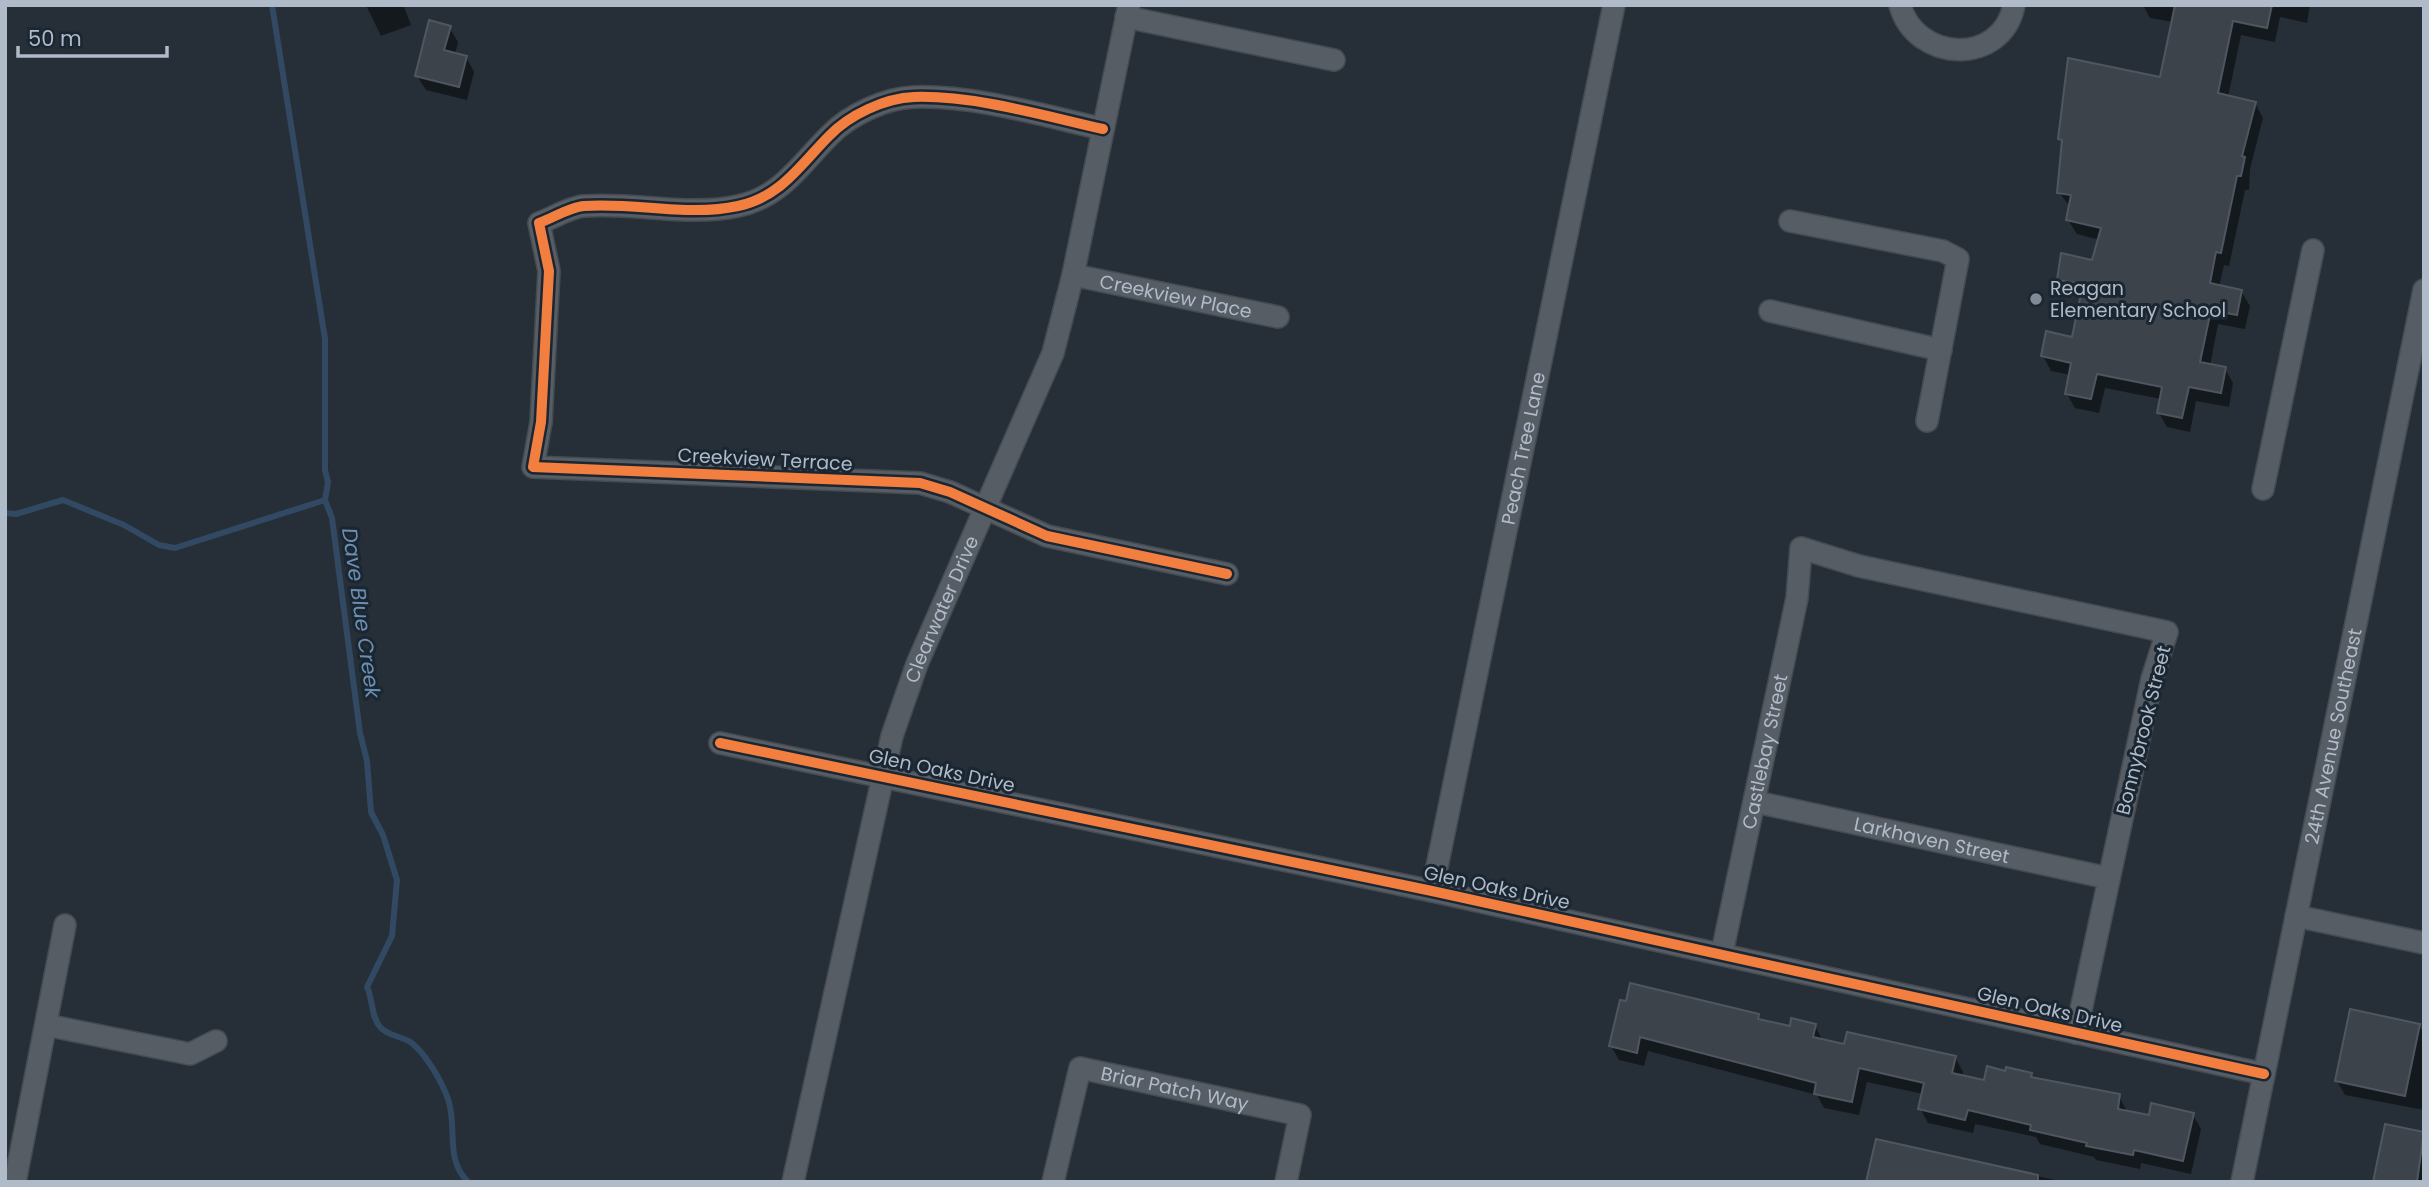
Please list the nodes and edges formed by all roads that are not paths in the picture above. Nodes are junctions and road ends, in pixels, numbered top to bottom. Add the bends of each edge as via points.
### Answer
1 (1614, 5) edge
2 (1900, 5) edge
3 (2014, 5) edge
4 (1127, 11) edge
5 (1334, 60) dead end
6 (1103, 129) junction
7 (1790, 221) dead end
8 (2313, 250) dead end
9 (1073, 275) junction
10 (2424, 290) edge
11 (1770, 311) dead end
12 (1278, 317) dead end
13 (1941, 350) junction
14 (2416, 366) edge
15 (1927, 421) dead end
16 (2263, 489) dead end
17 (985, 509) junction
18 (1801, 548) joint
19 (1227, 574) dead end
20 (720, 743) dead end
21 (883, 776) junction
22 (1756, 802) junction
23 (2108, 878) junction
24 (1432, 891) junction
25 (2295, 916) junction
26 (65, 925) dead end
27 (2424, 943) edge
28 (1722, 953) junction
29 (46, 1025) junction
30 (2076, 1033) junction
31 (216, 1041) dead end
32 (2264, 1074) junction
33 (15, 1182) edge
34 (793, 1182) edge
35 (1053, 1182) edge
36 (1286, 1182) edge
37 (2242, 1182) edge

1 - 24 street, Peach Tree Lane
2 - 3 street via 1904,20 1925,40 1953,49 1989,45 2009,25
4 - 5 street
4 - 6 street, Clearwater Drive
6 - 9 street, Clearwater Drive
6 - 17 street, Creekview Terrace via 976,103 913,97 872,108 841,125 784,185 757,201 692,211 582,206 540,223 549,271 541,422 533,467 920,483
7 - 13 street via 1943,251 1958,259
8 - 16 street
9 - 12 street, Creekview Place
9 - 17 street, Clearwater Drive via 1053,353
10 - 14 street, 24th Avenue Southeast
11 - 13 street
13 - 15 street
14 - 25 street, 24th Avenue Southeast
17 - 19 street, Creekview Terrace via 1067,542
17 - 21 street, Clearwater Drive via 902,699
18 - 22 street, Castlebay Street via 1797,598
18 - 23 street, Bonnybrook Street via 1859,566 2167,632 2152,679
20 - 21 street, Glen Oaks Drive
21 - 24 street, Glen Oaks Drive
21 - 34 street, Clearwater Drive
22 - 23 street, Larkhaven Street
22 - 28 street, Castlebay Street
23 - 30 street, Bonnybrook Street
24 - 28 street, Glen Oaks Drive
25 - 27 street
25 - 32 street, 24th Avenue Southeast
26 - 29 street
28 - 30 street, Glen Oaks Drive
29 - 31 street via 190,1054
29 - 33 street
30 - 32 street, Glen Oaks Drive
32 - 37 street, 24th Avenue Southeast
35 - 36 street, Briar Patch Way via 1080,1068 1300,1115

